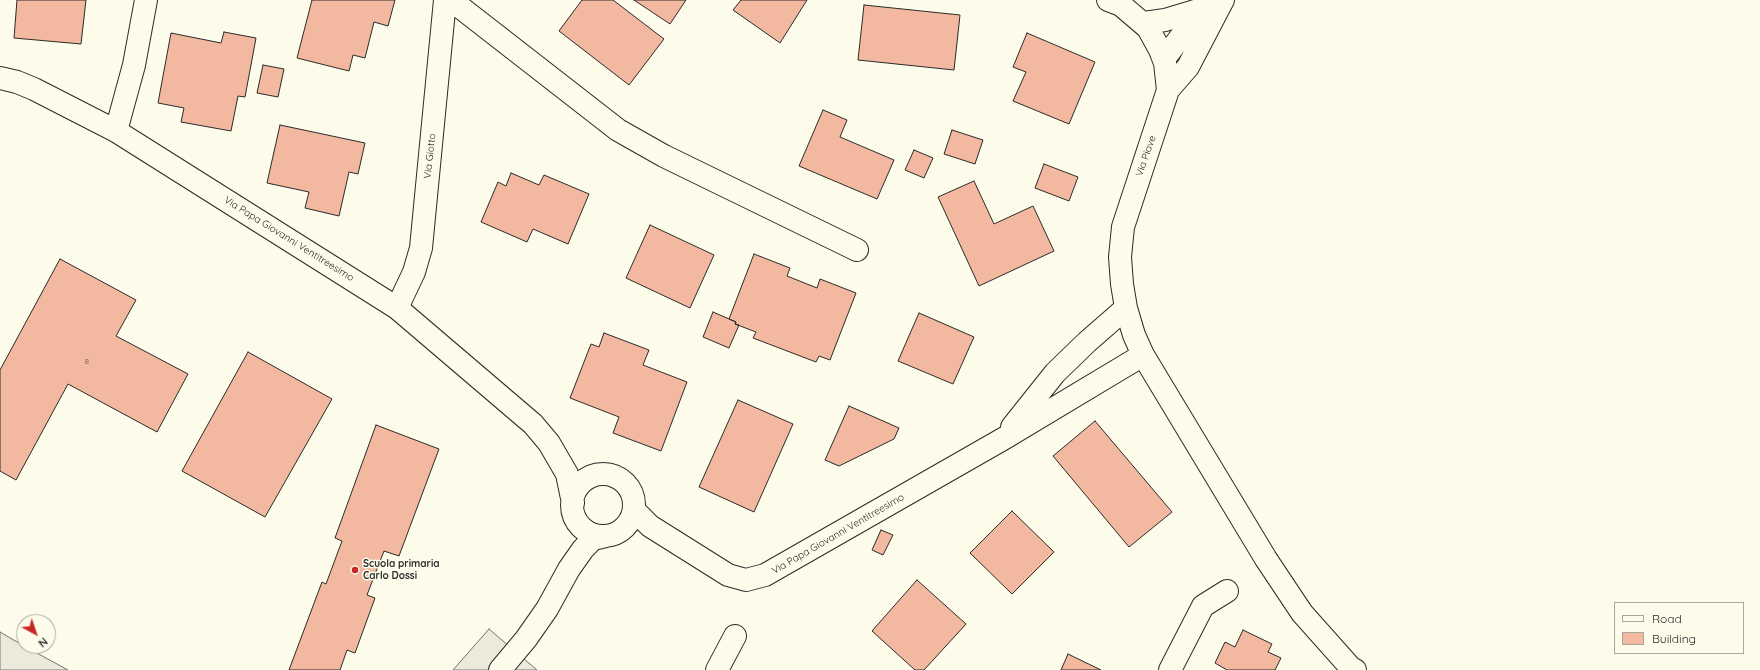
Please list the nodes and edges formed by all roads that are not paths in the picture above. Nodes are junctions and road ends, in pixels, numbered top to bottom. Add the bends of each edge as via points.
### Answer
1 (146, 0) edge
2 (445, 0) edge
3 (451, 0) edge
4 (1108, 0) edge
5 (1215, 2) edge
6 (1144, 23) junction
7 (1164, 59) junction
8 (0, 78) edge
9 (1168, 90) junction
10 (116, 131) junction
11 (857, 250) dead end
12 (397, 308) junction
13 (1126, 308) junction
14 (1143, 355) junction
15 (1003, 439) junction
16 (549, 443) junction
17 (590, 477) junction
18 (575, 513) junction
19 (621, 525) junction
20 (569, 569) junction
21 (1227, 591) dead end
22 (735, 636) dead end
23 (500, 670) edge
24 (717, 670) edge
25 (1170, 670) edge
26 (1355, 670) edge

1 - 10 street via 134,65
2 - 12 street, Via Giotto via 421,248 414,272
3 - 11 street via 618,130 664,156
4 - 6 street, Via Piave via 1121,5
5 - 6 street via 1165,20
5 - 7 street via 1192,22
5 - 9 street via 1188,66
6 - 7 street, Via Piave
7 - 9 street, Via Piave
8 - 10 street, Via Papa Giovanni Ventitreesimo via 34,89
9 - 13 street, Via Piave via 1124,227 1120,257
10 - 12 street, Via Papa Giovanni Ventitreesimo
12 - 16 street, Via Papa Giovanni Ventitreesimo via 533,424
13 - 14 street, Via Piave
13 - 15 street, Via Papa Giovanni Ventitreesimo via 1056,373
14 - 15 street, Via Papa Giovanni Ventitreesimo
14 - 26 street, Via Piave via 1302,613
15 - 19 street, Via Papa Giovanni Ventitreesimo via 779,568 746,580 728,575 650,526
16 - 17 street, Via Papa Giovanni Ventitreesimo
16 - 18 street, Via Papa Giovanni Ventitreesimo via 567,474
17 - 18 street via 578,488
17 - 19 street via 608,475 618,478 631,491 634,500
18 - 19 street via 590,533
18 - 20 street via 579,532
19 - 20 street via 593,539
20 - 23 street via 547,609
21 - 25 street via 1203,606
22 - 24 street

